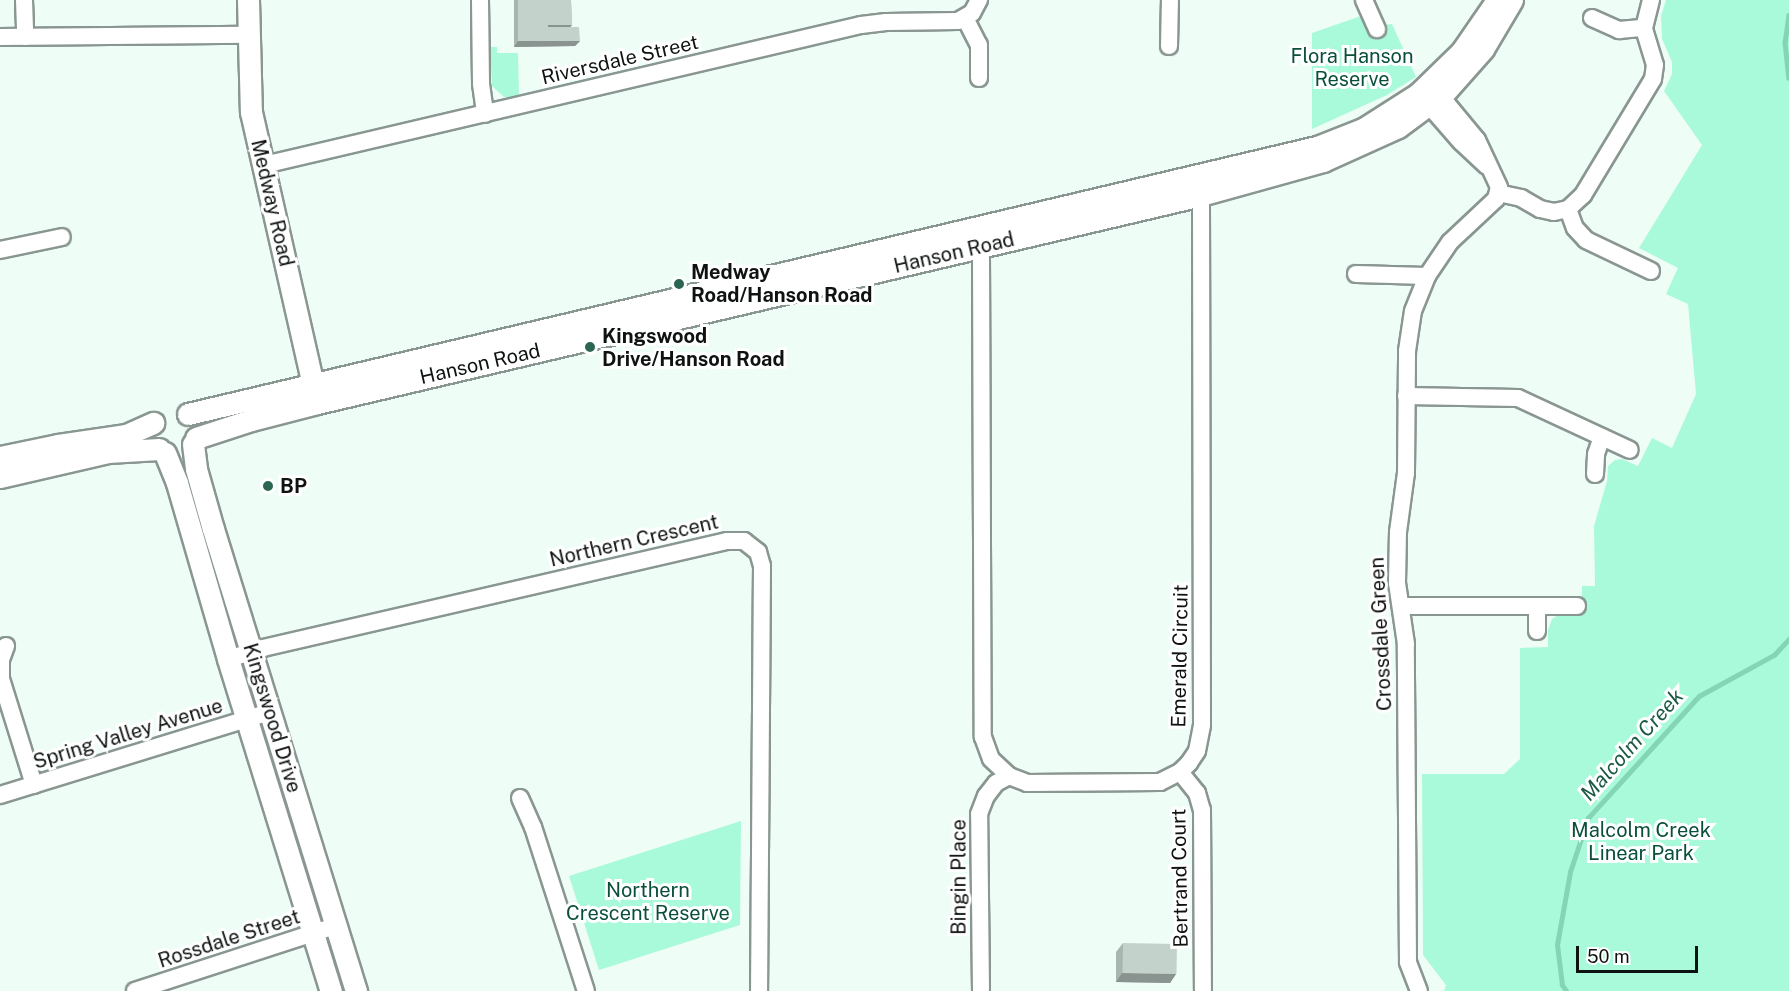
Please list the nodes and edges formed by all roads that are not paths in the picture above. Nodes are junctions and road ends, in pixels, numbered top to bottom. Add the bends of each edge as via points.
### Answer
1 (24, 0) edge
2 (248, 0) edge
3 (480, 0) edge
4 (979, 0) edge
5 (1170, 0) edge
6 (1364, 0) edge
7 (1497, 0) edge
8 (1512, 0) edge
9 (1651, 0) edge
10 (965, 18) junction
11 (1592, 18) dead end
12 (1644, 28) junction
13 (1377, 29) dead end
14 (249, 35) junction
15 (0, 37) edge
16 (25, 37) junction
17 (1169, 46) dead end
18 (979, 78) dead end
19 (1429, 94) junction
20 (485, 114) junction
21 (264, 165) junction
22 (1199, 174) junction
23 (1498, 193) junction
24 (1201, 195) junction
25 (1568, 209) junction
26 (62, 237) dead end
27 (978, 237) junction
28 (0, 250) edge
29 (1651, 271) dead end
30 (1356, 274) dead end
31 (1427, 276) junction
32 (315, 393) junction
33 (1406, 396) junction
34 (188, 414) junction
35 (153, 423) junction
36 (1602, 437) junction
37 (195, 441) junction
38 (1630, 450) dead end
39 (162, 451) junction
40 (0, 457) edge
41 (1595, 474) dead end
42 (0, 477) edge
43 (213, 529) junction
44 (191, 535) junction
45 (1402, 606) junction
46 (1537, 606) junction
47 (1577, 606) dead end
48 (1537, 631) dead end
49 (6, 646) dead end
50 (251, 651) junction
51 (228, 659) junction
52 (269, 712) junction
53 (246, 719) junction
54 (1180, 772) junction
55 (1009, 776) junction
56 (34, 784) junction
57 (0, 795) edge
58 (520, 798) dead end
59 (335, 926) junction
60 (313, 935) junction
61 (135, 991) edge
62 (331, 991) edge
63 (357, 991) edge
64 (585, 991) edge
65 (759, 991) edge
66 (981, 991) edge
67 (1203, 991) edge
68 (1419, 991) edge

1 - 16 street
2 - 14 street, Medway Road
3 - 20 street
4 - 10 street
5 - 17 street
6 - 13 street
7 - 19 street, Hanson Road
8 - 19 street, Hanson Road via 1483,49
9 - 12 street
10 - 18 street via 979,45
10 - 20 street, Riversdale Street via 861,25
11 - 12 street via 1619,30
12 - 25 street via 1655,65 1653,79 1583,195
14 - 16 street
14 - 21 street, Medway Road via 249,97
15 - 16 street
19 - 22 street, Hanson Road via 1341,139
19 - 23 street via 1477,140 1498,181
19 - 24 street, Hanson Road via 1398,127 1346,152
20 - 21 street, Riversdale Street
21 - 32 street, Medway Road
22 - 24 street
22 - 27 street, Hanson Road
23 - 25 street via 1521,198 1548,212
23 - 31 street, Crossdale Green via 1490,206 1450,242
24 - 27 street, Hanson Road
24 - 54 street, Emerald Circuit via 1202,725 1197,751
25 - 29 street via 1575,228 1586,240
26 - 28 street
27 - 32 street, Hanson Road
27 - 55 street via 983,737 991,759
30 - 31 street
31 - 33 street, Crossdale Green via 1413,311
32 - 34 street, Hanson Road
32 - 37 street, Hanson Road
33 - 36 street via 1518,398
33 - 45 street, Crossdale Green via 1406,482 1396,549
34 - 35 street via 168,410
34 - 37 street via 195,425
35 - 39 street via 152,437
35 - 40 street via 126,435
36 - 38 street
36 - 41 street
37 - 39 street via 177,455
37 - 43 street, Kingswood Drive via 200,486
39 - 42 street via 108,452
39 - 44 street, Kingswood Drive via 177,483
43 - 44 street
43 - 50 street, Kingswood Drive
44 - 51 street, Kingswood Drive
45 - 46 street
45 - 68 street, Crossdale Green via 1406,644 1407,940 1408,962
46 - 47 street
46 - 48 street
49 - 56 street via 1,679
50 - 51 street, Northern Crescent
50 - 52 street, Kingswood Drive
50 - 65 street, Northern Crescent via 727,541 744,541 758,552 762,566
51 - 53 street, Kingswood Drive
52 - 53 street, Spring Valley Avenue
52 - 59 street, Kingswood Drive
53 - 56 street, Spring Valley Avenue
53 - 60 street, Kingswood Drive
54 - 55 street via 1152,783 1027,783
54 - 67 street, Bertrand Court via 1197,793 1202,810
55 - 66 street, Bingin Place via 996,783 979,814
56 - 57 street, Spring Valley Avenue
58 - 64 street via 533,827
59 - 60 street, Rossdale Street
59 - 63 street, Kingswood Drive
60 - 61 street, Rossdale Street
60 - 62 street, Kingswood Drive

